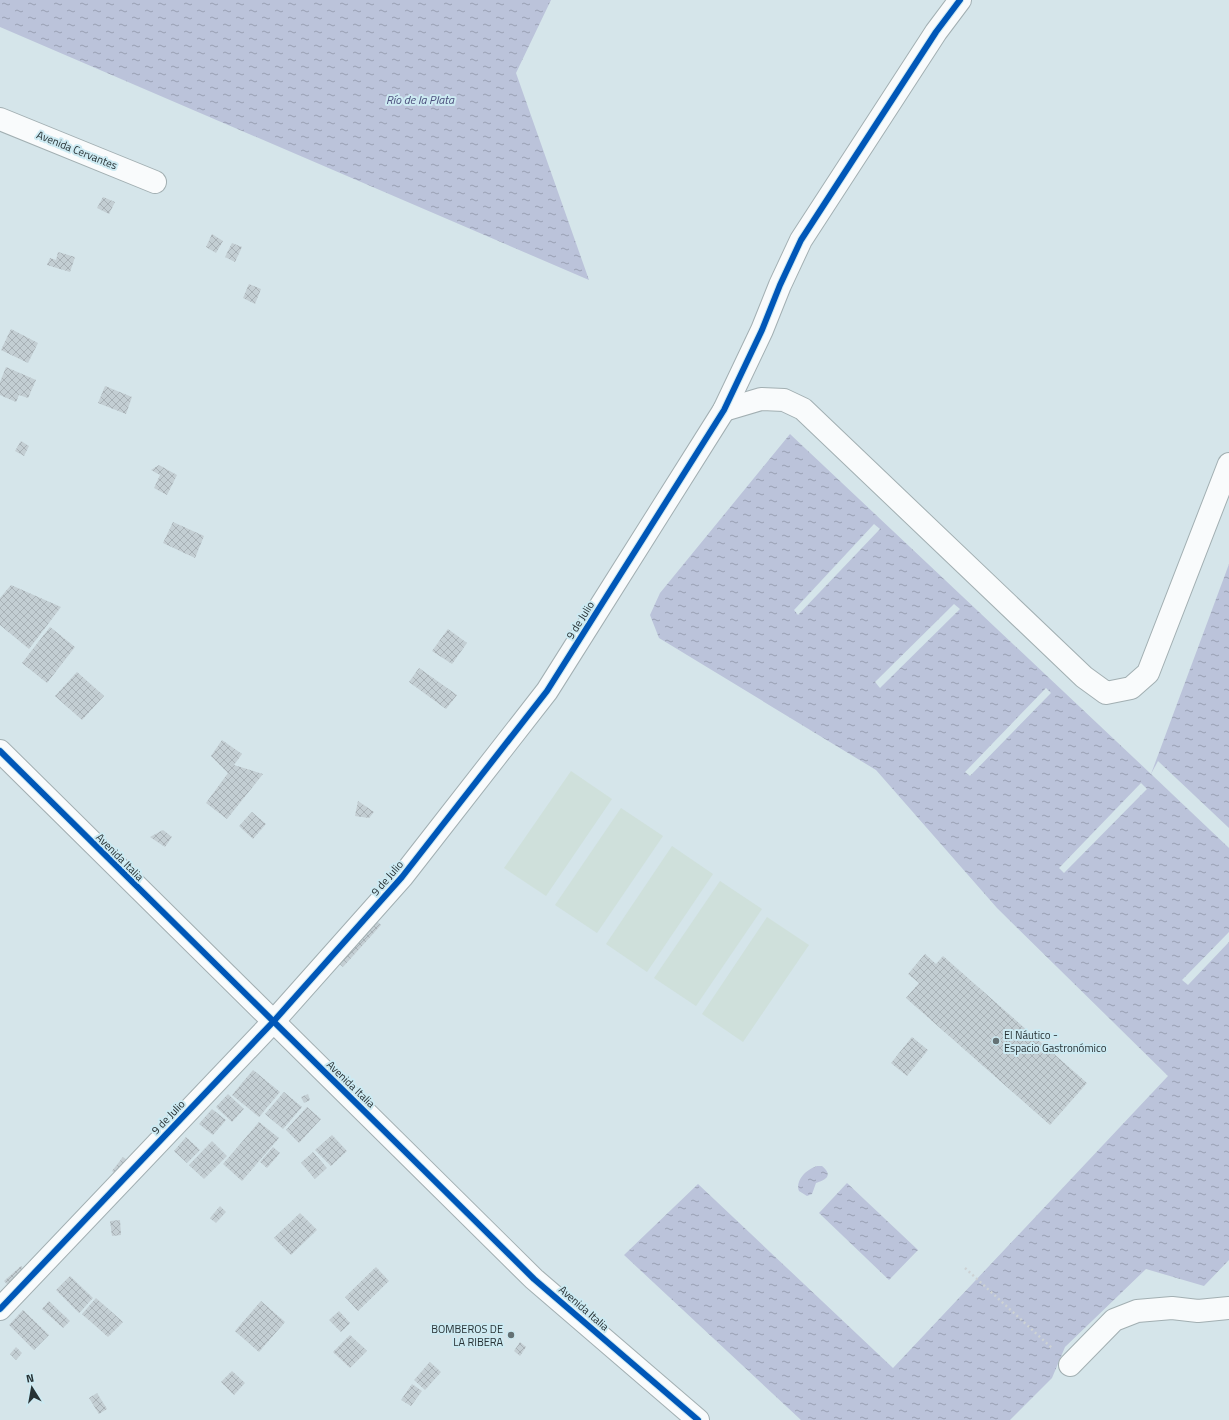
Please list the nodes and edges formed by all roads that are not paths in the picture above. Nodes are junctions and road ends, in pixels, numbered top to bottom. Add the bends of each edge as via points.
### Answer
1 (960, 0) edge
2 (0, 119) edge
3 (154, 182) dead end
4 (724, 410) junction
5 (1229, 464) edge
6 (0, 751) edge
7 (273, 1022) junction
8 (1229, 1308) edge
9 (0, 1309) edge
10 (1063, 1359) road end
11 (698, 1420) edge

1 - 4 street, 9 de Julio via 936,32 801,240
2 - 3 street, Avenida Cervantes
4 - 5 street via 760,399 784,400 803,409 1084,677 1106,693 1131,688 1148,673
4 - 7 street, 9 de Julio via 547,691 402,877
6 - 7 street, Avenida Italia
7 - 9 street, 9 de Julio
7 - 11 street, Avenida Italia via 534,1279
8 - 10 street via 1137,1311 1114,1320

